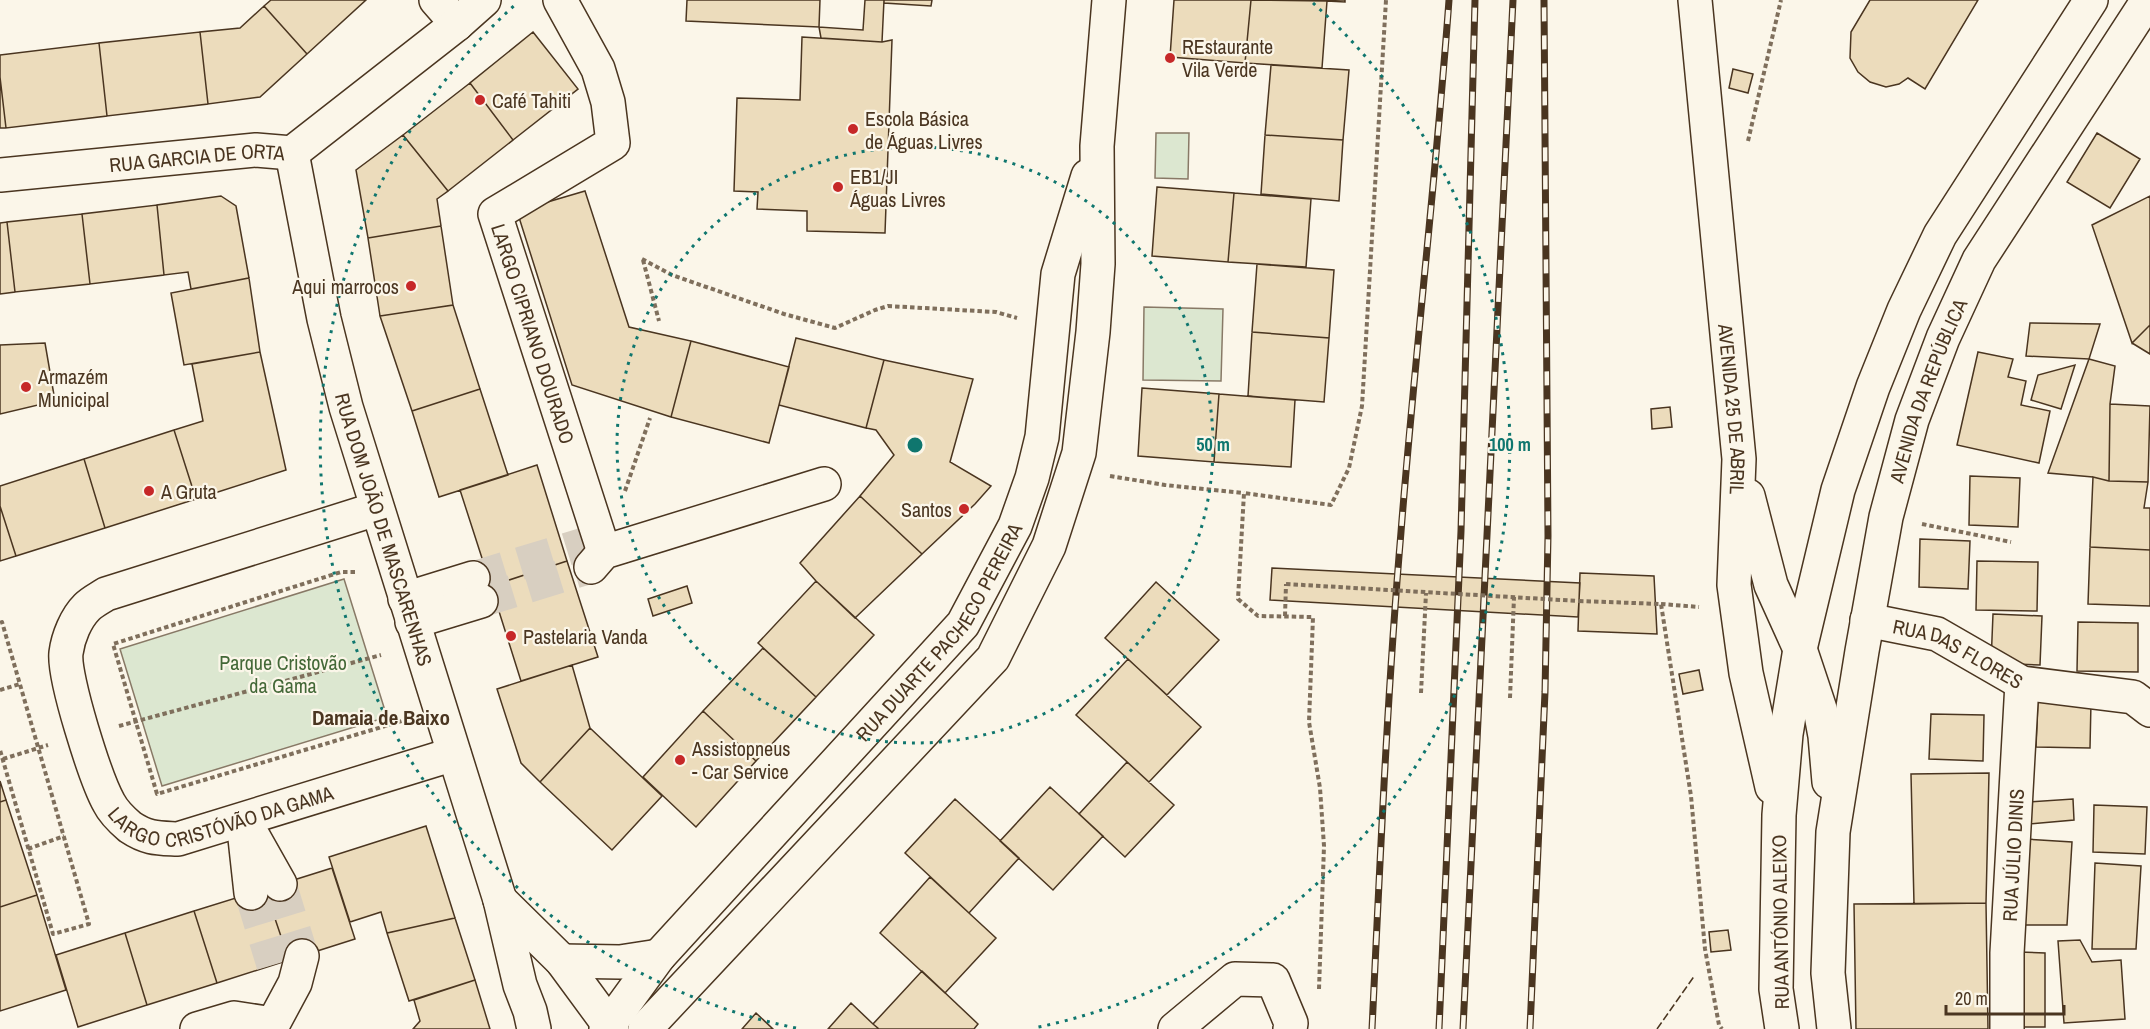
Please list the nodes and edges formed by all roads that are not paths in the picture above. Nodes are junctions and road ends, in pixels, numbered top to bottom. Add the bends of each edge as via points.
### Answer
1 (436, 0) edge
2 (484, 0) edge
3 (560, 0) edge
4 (1109, 0) edge
5 (1695, 0) edge
6 (2091, 0) edge
7 (2148, 0) edge
8 (457, 24) junction
9 (1097, 146) junction
10 (292, 153) junction
11 (0, 175) edge
12 (1739, 459) junction
13 (824, 484) dead end
14 (376, 508) junction
15 (477, 590) tunnel mouth
16 (409, 611) junction
17 (1868, 621) junction
18 (1800, 650) junction
19 (2022, 683) junction
20 (2150, 710) edge
21 (454, 754) junction
22 (1779, 815) junction
23 (243, 820) junction
24 (1833, 832) junction
25 (266, 889) tunnel mouth
26 (500, 900) junction
27 (659, 956) junction
28 (562, 961) junction
29 (290, 968) tunnel mouth
30 (538, 1023) edge
31 (272, 1026) edge
32 (609, 1027) edge
33 (197, 1029) edge
34 (645, 1029) edge
35 (1175, 1029) edge
36 (1290, 1029) edge
37 (1782, 1029) edge
38 (1834, 1029) edge
39 (2007, 1029) edge

1 - 8 street
2 - 8 street, RUA GARCIA DE ORTA
3 - 13 street, LARGO CIPRIANO DOURADO via 598,69 608,102 613,143 495,214 593,554
4 - 9 street, RUA DUARTE PACHECO PEREIRA
5 - 12 street, AVENIDA 25 DE ABRIL
6 - 18 street via 1941,235 1904,310 1838,490
7 - 17 street, AVENIDA DA REPÚBLICA via 1979,260 1943,338 1912,420 1886,517
8 - 10 street, RUA GARCIA DE ORTA
9 - 27 street, RUA DUARTE PACHECO PEREIRA via 1058,274 1042,437 1032,478 1015,526 963,624
9 - 34 street, RUA DUARTE PACHECO PEREIRA via 1098,264 1079,453 1049,546 993,658
10 - 11 street, RUA GARCIA DE ORTA via 256,150
10 - 14 street, RUA DOM JOÃO DE MASCARENHAS via 324,319
12 - 18 street via 1771,585
12 - 22 street, AVENIDA 25 DE ABRIL via 1736,597 1746,673
14 - 16 street, RUA DOM JOÃO DE MASCARENHAS
14 - 23 street, LARGO CRISTÓVÃO DA GAMA via 106,594 87,607 73,629 66,653 67,677 110,805 129,826 150,838 178,839
15 - 16 street
16 - 21 street, RUA DOM JOÃO DE MASCARENHAS
17 - 19 street, RUA DAS FLORES via 1937,634
17 - 24 street, AVENIDA DA REPÚBLICA
18 - 22 street via 1786,734
18 - 24 street via 1820,709
19 - 20 street, RUA DAS FLORES via 2133,697
19 - 39 street, RUA JÚLIO DINIS via 2007,953
21 - 23 street, LARGO CRISTÓVÃO DA GAMA
21 - 26 street, RUA DOM JOÃO DE MASCARENHAS
22 - 37 street, RUA ANTÓNIO ALEIXO via 1776,989
23 - 25 street
24 - 38 street via 1828,973
26 - 28 street, RUA DOM JOÃO DE MASCARENHAS
26 - 30 street, RUA DOM JOÃO DE MASCARENHAS via 520,985
27 - 28 street via 621,962
27 - 32 street, RUA DUARTE PACHECO PEREIRA
28 - 32 street, RUA DOM JOÃO DE MASCARENHAS
29 - 31 street
31 - 33 street via 234,1018
35 - 36 street via 1235,979 1274,980

